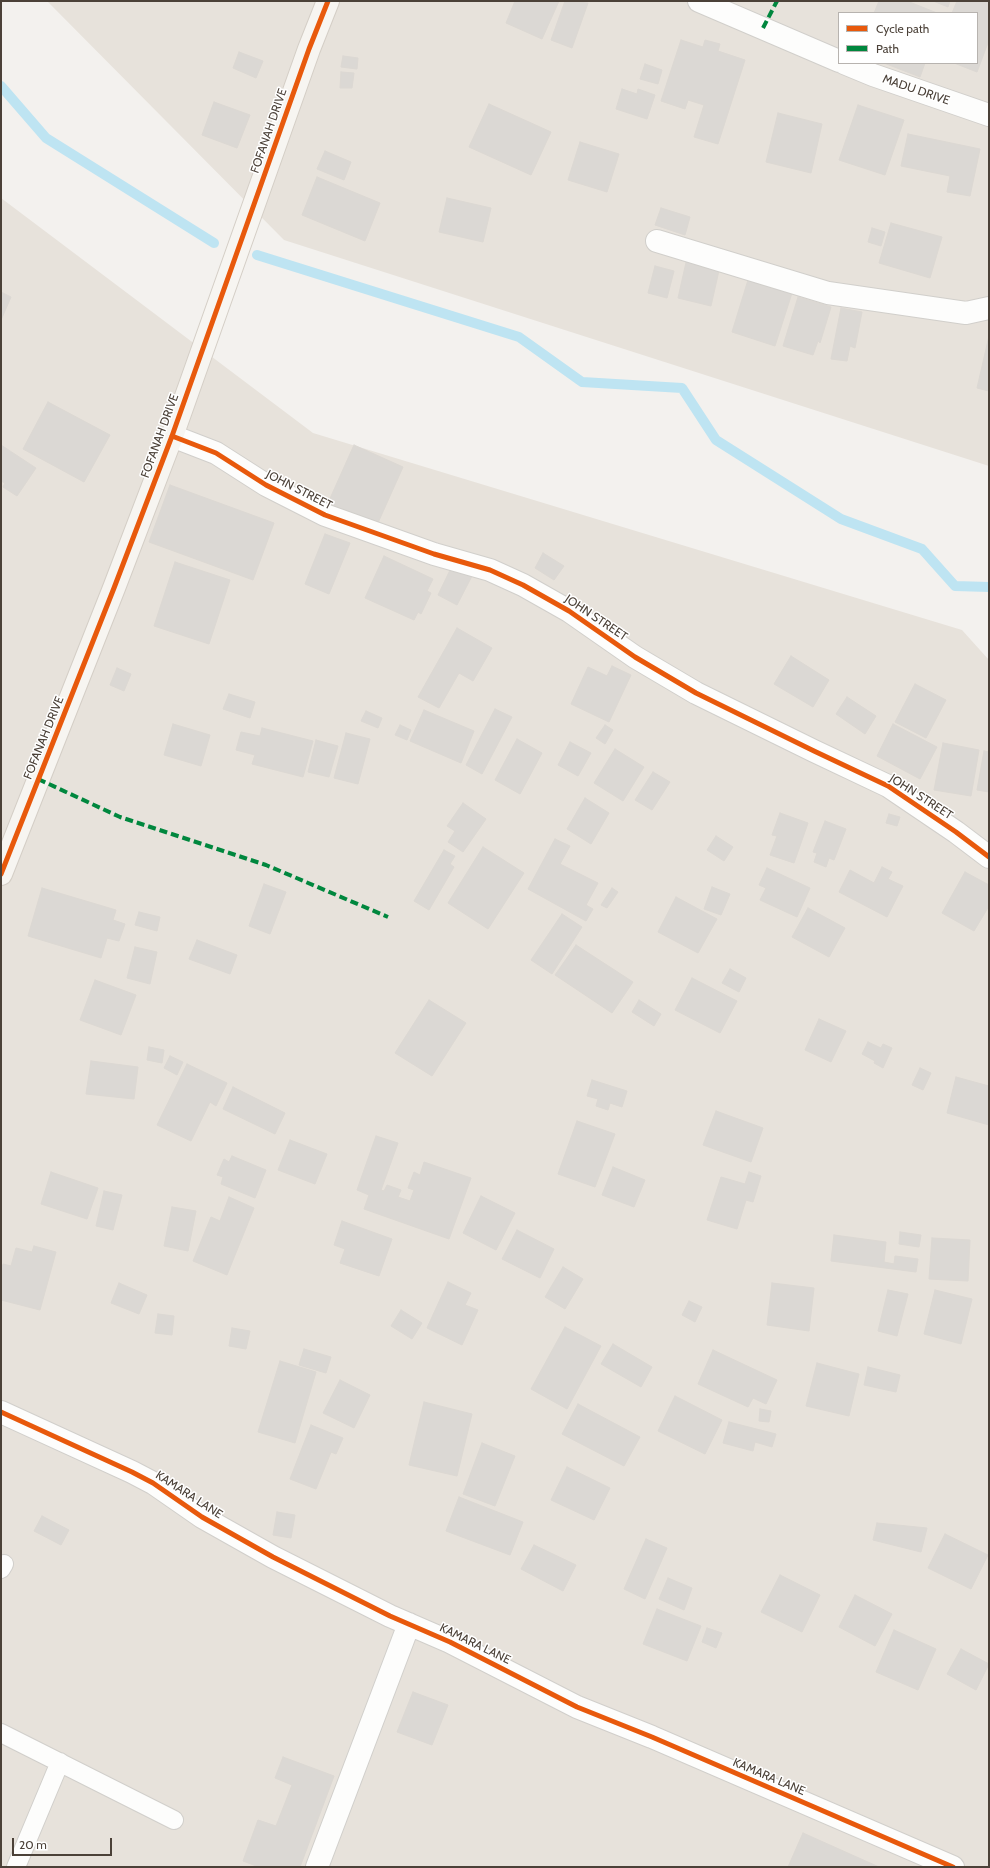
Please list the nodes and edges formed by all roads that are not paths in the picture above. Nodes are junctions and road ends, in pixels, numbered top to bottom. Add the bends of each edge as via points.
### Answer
1 (328, 1) edge
2 (699, 1) edge
3 (838, 61) edge
4 (846, 64) edge
5 (989, 115) edge
6 (657, 241) dead end
7 (989, 308) edge
8 (172, 436) junction
9 (989, 857) edge
10 (1, 874) edge
11 (1, 1412) edge
12 (409, 1624) junction
13 (1, 1733) edge
14 (60, 1762) junction
15 (174, 1820) dead end
16 (16, 1867) edge
17 (317, 1867) edge
18 (953, 1867) edge

1 - 8 street, FOFANAH DRIVE via 306,56
2 - 3 street
4 - 5 street, MADU DRIVE
6 - 7 street via 828,293 966,313
8 - 9 street, JOHN STREET via 216,453 266,485 325,515 434,554 490,570 523,585 569,611 635,657 696,693 888,786
8 - 10 street, FOFANAH DRIVE
11 - 12 street, KAMARA LANE via 132,1472 153,1483 202,1517 273,1557
12 - 17 street
12 - 18 street, KAMARA LANE via 450,1642 577,1707
13 - 14 lane
14 - 15 lane
14 - 16 lane

